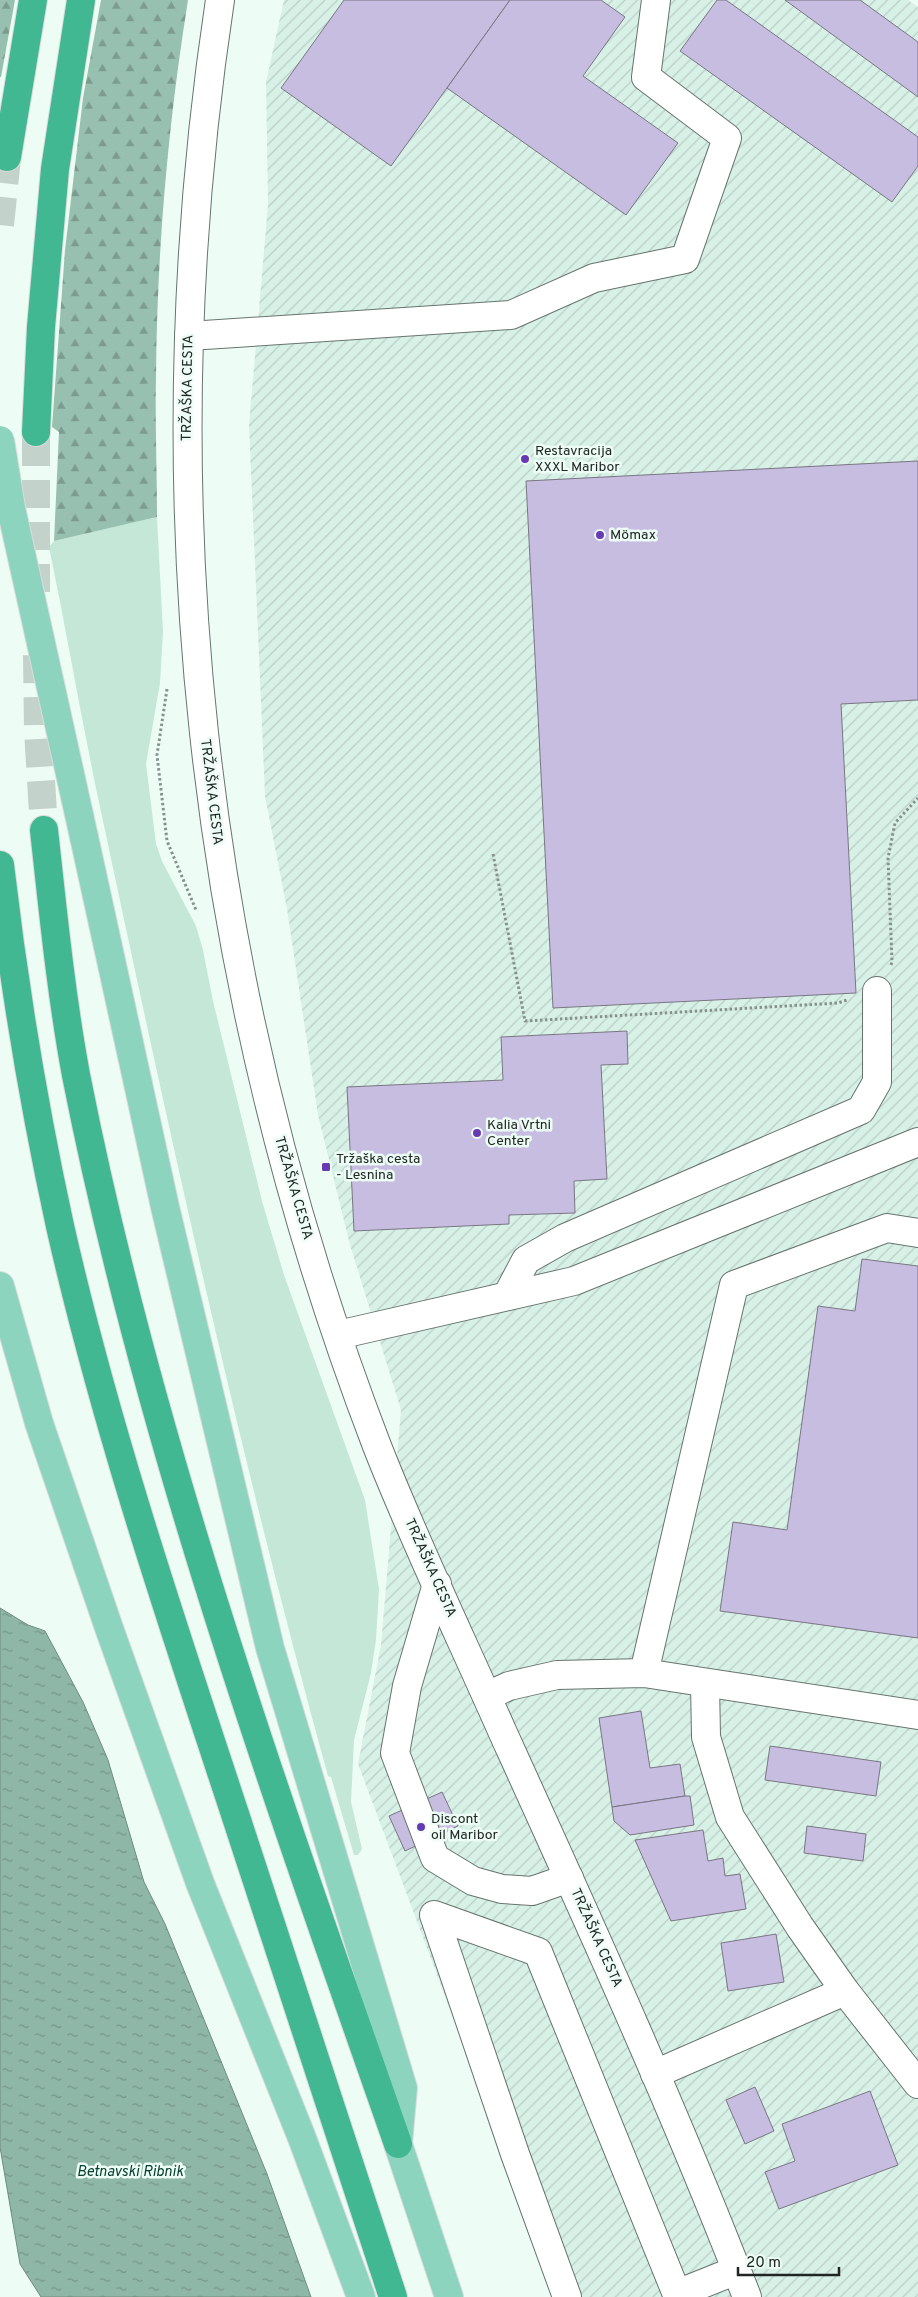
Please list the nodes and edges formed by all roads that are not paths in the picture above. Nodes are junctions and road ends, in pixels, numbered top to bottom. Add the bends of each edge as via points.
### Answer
1 (33, 0) edge
2 (81, 0) edge
3 (220, 0) edge
4 (656, 0) edge
5 (7, 157) tunnel mouth
6 (189, 336) junction
7 (36, 432) tunnel mouth
8 (0, 440) edge
9 (44, 830) tunnel mouth
10 (0, 865) edge
11 (877, 991) road end
12 (918, 1142) edge
13 (918, 1233) edge
14 (0, 1286) edge
15 (507, 1296) junction
16 (338, 1335) junction
17 (437, 1584) junction
18 (644, 1673) junction
19 (705, 1683) junction
20 (487, 1696) junction
21 (918, 1715) edge
22 (569, 1878) junction
23 (845, 1991) junction
24 (655, 2074) junction
25 (918, 2084) edge
26 (398, 2144) junction
27 (737, 2270) junction
28 (677, 2295) edge
29 (361, 2297) edge
30 (393, 2297) edge
31 (449, 2297) edge
32 (567, 2297) edge
33 (747, 2297) edge

1 - 5 highway
2 - 7 highway via 55,169 41,327
3 - 6 street, TRŽAŠKA CESTA via 202,130
4 - 6 street via 646,77 727,138 685,258 594,278 511,315
6 - 16 street, TRŽAŠKA CESTA via 187,484 191,592 210,794 258,1054 304,1230
8 - 26 main road, bridge via 11,508 167,1216 270,1648 403,2088
9 - 26 highway via 62,985 76,1070 135,1335 218,1613 293,1843
10 - 30 highway via 36,1108 61,1228 98,1374 177,1636
11 - 15 street via 877,1082 861,1110 565,1238 526,1260
12 - 15 street via 574,1281
13 - 18 street via 887,1228 734,1286
14 - 29 main road via 40,1423 118,1655 200,1883 302,2138
15 - 16 street
16 - 17 street, TRŽAŠKA CESTA via 378,1446
17 - 20 street, TRŽAŠKA CESTA
17 - 22 street via 407,1686 395,1753 435,1858 473,1881 502,1889 532,1891
18 - 19 street
18 - 20 street via 556,1675 509,1686
19 - 21 street
19 - 23 street via 706,1737 730,1817 800,1928
20 - 22 street, TRŽAŠKA CESTA
22 - 24 street, TRŽAŠKA CESTA
23 - 24 street
23 - 25 street
24 - 27 street, TRŽAŠKA CESTA
26 - 31 main road
27 - 28 street
27 - 33 street, TRŽAŠKA CESTA
28 - 32 street via 538,1952 434,1915

